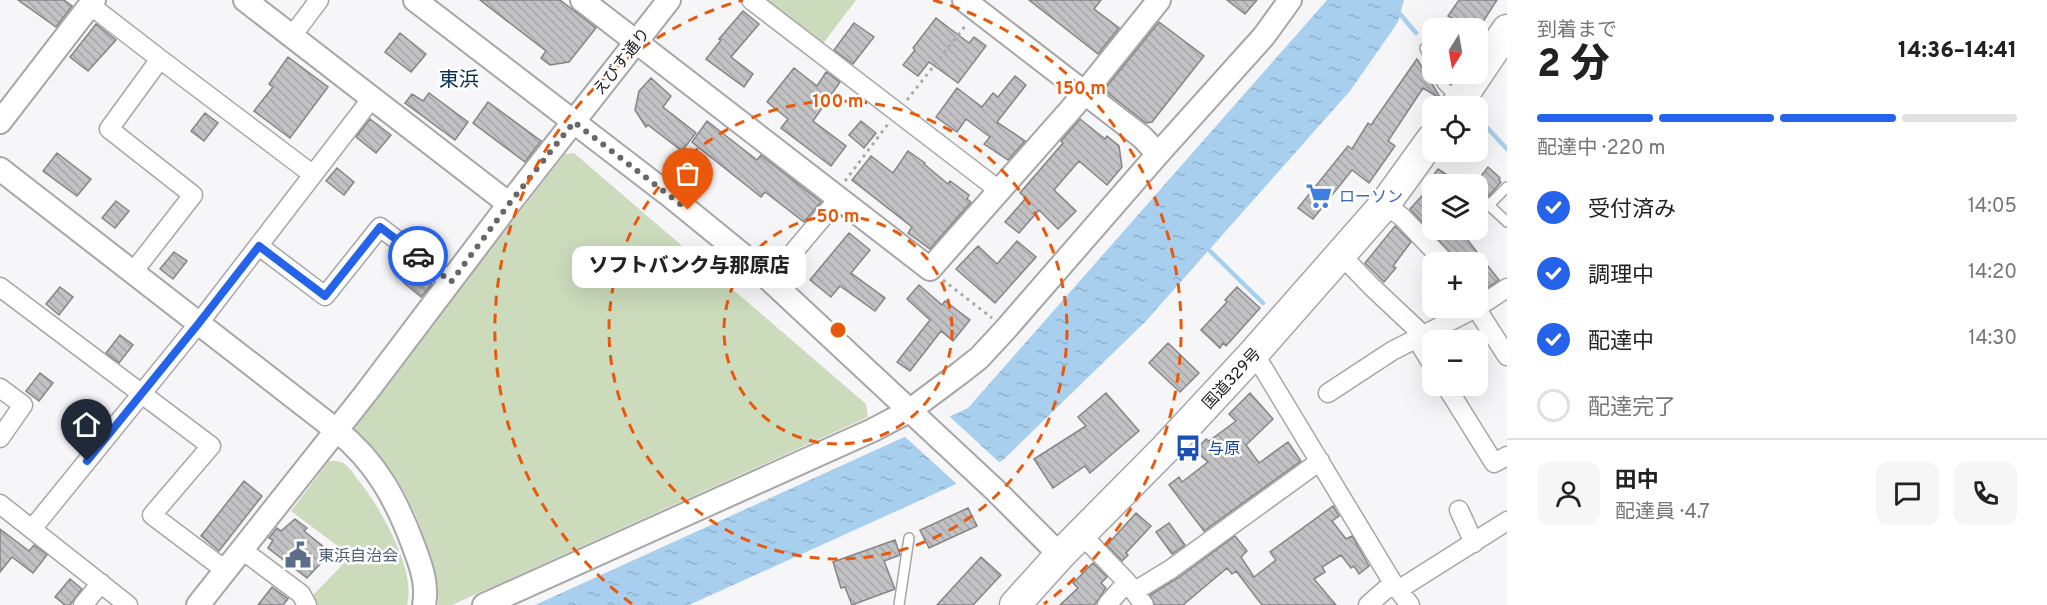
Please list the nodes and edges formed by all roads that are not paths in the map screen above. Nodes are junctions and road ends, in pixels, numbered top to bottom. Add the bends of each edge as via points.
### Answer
1 (245, 0) edge
2 (319, 0) edge
3 (415, 0) edge
4 (582, 0) edge
5 (669, 0) edge
6 (751, 0) edge
7 (1159, 0) edge
8 (1290, 0) edge
9 (92, 2) edge
10 (971, 2) edge
11 (1507, 30) edge
12 (292, 36) junction
13 (636, 42) junction
14 (160, 59) junction
15 (1086, 92) junction
16 (1462, 96) edge
17 (372, 98) junction
18 (0, 122) edge
19 (574, 122) junction
20 (1422, 153) edge
21 (1158, 154) junction
22 (0, 169) edge
23 (312, 174) junction
24 (1507, 187) edge
25 (1000, 191) junction
26 (839, 198) junction
27 (509, 204) junction
28 (1385, 204) junction
29 (1489, 205) joint
30 (1507, 222) edge
31 (259, 246) junction
32 (1435, 252) edge
33 (1341, 255) junction
34 (133, 272) junction
35 (770, 280) junction
36 (451, 282) junction
37 (0, 287) edge
38 (1507, 288) edge
39 (1488, 300) edge
40 (1455, 318) edge
41 (1483, 318) edge
42 (199, 323) junction
43 (1420, 336) junction
44 (1422, 341) edge
45 (1254, 353) junction
46 (1507, 356) edge
47 (0, 388) edge
48 (1328, 393) dead end
49 (142, 394) junction
50 (1452, 396) edge
51 (909, 411) junction
52 (336, 430) junction
53 (0, 438) edge
54 (1507, 456) edge
55 (1320, 461) junction
56 (0, 504) edge
57 (1459, 510) dead end
58 (1507, 520) edge
59 (32, 529) junction
60 (1081, 534) junction
61 (909, 538) dead end
62 (1474, 543) junction
63 (241, 549) junction
64 (1060, 555) junction
65 (225, 570) junction
66 (101, 583) junction
67 (1396, 587) junction
68 (1136, 593) edge
69 (83, 605) edge
70 (128, 605) edge
71 (198, 605) edge
72 (307, 605) edge
73 (424, 605) edge
74 (484, 605) edge
75 (899, 605) edge
76 (1015, 605) edge
77 (1107, 605) edge
78 (1368, 605) edge
79 (1410, 605) edge

1 - 12 street
2 - 12 street
3 - 19 street
4 - 13 street
5 - 13 street, えびす通り
6 - 25 street
7 - 15 street
8 - 21 street via 1264,36
9 - 14 street
9 - 18 street
10 - 15 street
11 - 16 highway
12 - 17 street
13 - 19 street, えびす通り
13 - 26 street
14 - 23 street
14 - 34 street via 109,129 193,195
15 - 21 street via 1142,136
15 - 25 street
17 - 23 street
17 - 27 street
19 - 27 street, えびす通り
19 - 35 street via 688,210
20 - 28 highway, 国道329号
21 - 51 street via 979,358
22 - 34 street
23 - 31 street
24 - 29 lane
25 - 26 street via 930,269
26 - 35 street
27 - 36 street, えびす通り
28 - 32 street
28 - 33 highway, 国道329号
29 - 30 lane
31 - 36 street via 325,296 380,227
31 - 42 street
33 - 43 street
33 - 45 highway, 国道329号
34 - 42 street
35 - 51 street
36 - 52 street, えびす通り
37 - 49 street
38 - 39 street
40 - 43 street
41 - 46 street
42 - 49 street
42 - 52 street
43 - 44 street
43 - 48 street
45 - 55 street
45 - 60 highway, 国道329号
47 - 53 street via 23,405
49 - 59 street
49 - 65 street via 211,446 152,515
50 - 54 street via 1494,463
51 - 64 street
51 - 74 street
52 - 63 street, えびす通り
52 - 73 street via 361,451 391,492 422,570 426,585
55 - 67 street
55 - 68 street
56 - 59 street
57 - 62 street
58 - 62 street
59 - 66 street
60 - 64 highway, 国道329号
60 - 68 street
61 - 75 lane
62 - 67 street
63 - 65 street, えびす通り
63 - 72 street via 301,594
64 - 76 highway, 国道329号
65 - 71 street, えびす通り
66 - 69 street
66 - 70 street
67 - 78 street
67 - 79 street
68 - 77 street

